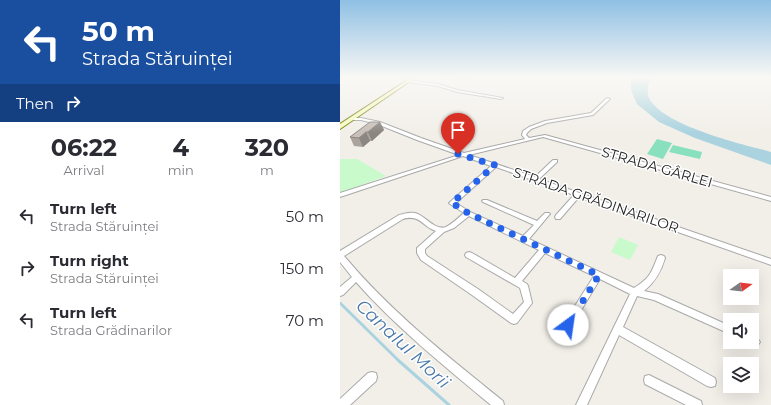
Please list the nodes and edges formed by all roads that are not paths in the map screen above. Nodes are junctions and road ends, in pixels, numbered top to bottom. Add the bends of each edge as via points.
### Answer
1 (386, 96) edge
2 (488, 96) edge
3 (501, 98) dead end
4 (608, 99) dead end
5 (352, 119) junction
6 (340, 127) edge
7 (528, 139) junction
8 (462, 155) junction
9 (554, 161) dead end
10 (495, 165) junction
11 (535, 180) junction
12 (578, 194) junction
13 (340, 196) edge
14 (771, 199) edge
15 (485, 201) dead end
16 (468, 213) junction
17 (547, 214) dead end
18 (558, 217) dead end
19 (538, 224) junction
20 (442, 230) junction
21 (525, 239) junction
22 (544, 249) junction
23 (469, 255) dead end
24 (340, 256) edge
25 (660, 258) dead end
26 (771, 262) edge
27 (599, 275) junction
28 (356, 278) junction
29 (516, 282) junction
30 (340, 292) edge
31 (635, 292) junction
32 (723, 327) edge
33 (617, 329) junction
34 (560, 337) dead end
35 (372, 377) dead end
36 (649, 380) dead end
37 (712, 382) dead end
38 (342, 405) edge
39 (499, 405) edge
40 (581, 405) edge
41 (697, 405) edge

1 - 5 main road
2 - 3 street
4 - 7 street via 592,114 552,120 530,128 524,135
5 - 6 main road
5 - 8 street, STRADA GRĂDINARILOR via 378,123
7 - 8 street
7 - 14 street, STRADA GÂRLEI via 543,136
8 - 10 street, STRADA GRĂDINARILOR
8 - 13 street
9 - 11 street
10 - 11 street, STRADA GRĂDINARILOR
10 - 16 street via 452,203
11 - 12 street, STRADA GRĂDINARILOR
12 - 18 street
12 - 26 street, STRADA GRĂDINARILOR
15 - 19 street
16 - 20 street
16 - 21 street
17 - 19 street
19 - 21 street
20 - 24 street via 415,214 408,214
20 - 29 street via 421,248 424,258 514,320 528,303 524,286
21 - 22 street
22 - 27 street
22 - 29 street
23 - 29 street
24 - 28 street
25 - 31 street via 653,277
27 - 31 street
27 - 34 street
28 - 30 street
28 - 39 street via 383,306
31 - 32 street via 656,297
31 - 33 street
33 - 37 street
33 - 40 street
35 - 38 street
36 - 41 street

